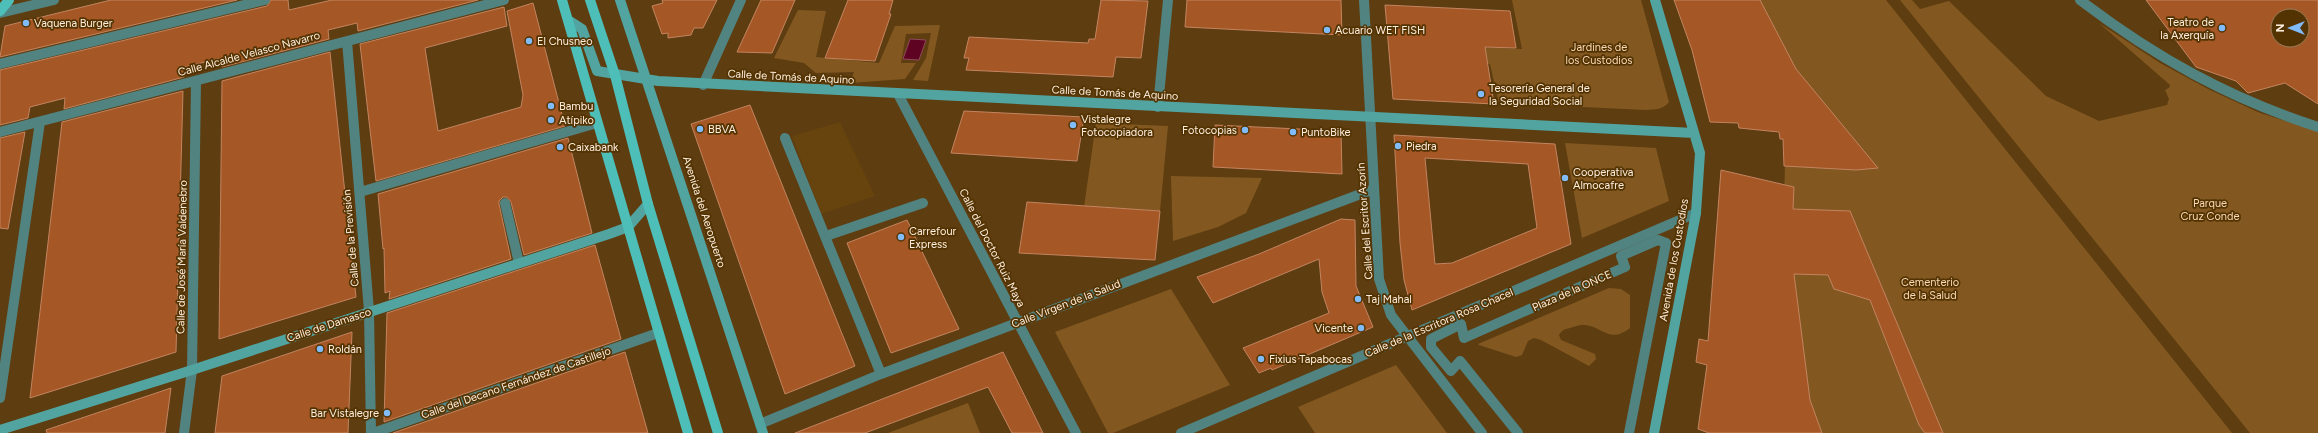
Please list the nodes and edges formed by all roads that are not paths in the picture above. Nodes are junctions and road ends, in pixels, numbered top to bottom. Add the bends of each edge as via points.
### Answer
1 (9, 0) edge
2 (54, 0) edge
3 (265, 0) edge
4 (504, 0) edge
5 (562, 0) edge
6 (590, 0) edge
7 (620, 0) edge
8 (741, 0) edge
9 (1168, 0) edge
10 (1364, 0) edge
11 (1655, 0) edge
12 (2080, 0) edge
13 (0, 12) edge
14 (568, 20) junction
15 (347, 41) junction
16 (0, 64) edge
17 (615, 75) junction
18 (646, 80) junction
19 (196, 81) junction
20 (703, 85) junction
21 (898, 94) junction
22 (1158, 107) junction
23 (1370, 117) junction
24 (40, 122) junction
25 (597, 123) junction
26 (2318, 127) edge
27 (0, 132) edge
28 (1694, 133) junction
29 (785, 138) dead end
30 (1374, 189) junction
31 (360, 192) junction
32 (505, 203) dead end
33 (923, 203) dead end
34 (648, 204) junction
35 (1696, 213) junction
36 (628, 227) junction
37 (826, 236) junction
38 (519, 263) junction
39 (369, 311) junction
40 (1017, 323) junction
41 (658, 333) junction
42 (1406, 336) junction
43 (192, 370) junction
44 (881, 374) junction
45 (0, 398) edge
46 (762, 429) edge
47 (0, 430) edge
48 (184, 433) edge
49 (372, 433) edge
50 (688, 433) edge
51 (718, 433) edge
52 (1076, 433) edge
53 (1181, 433) edge
54 (1482, 433) edge
55 (1518, 433) edge
56 (1629, 433) edge
57 (1654, 433) edge

1 - 13 main road
2 - 13 street
3 - 16 street
4 - 15 street, Calle Alcalde Velasco Navarro
5 - 14 main road
6 - 17 main road
7 - 18 street, Avenida del Aeropuerto
8 - 20 street
9 - 22 street
10 - 23 street, Calle del Escritor Azorín
11 - 28 street, Avenida de los Custodios
12 - 26 street via 2121,32 2184,71 2260,107
14 - 17 street, Calle de Tomás de Aquino via 582,28 595,69
14 - 25 main road
15 - 19 street, Calle Alcalde Velasco Navarro
15 - 31 street, Calle de la Previsión
17 - 18 street, Calle de Tomás de Aquino
17 - 34 main road
18 - 20 street, Calle de Tomás de Aquino
18 - 46 street, Avenida del Aeropuerto
19 - 24 street, Calle Alcalde Velasco Navarro
19 - 43 street, Calle de José María Valdenebro
20 - 21 street, Calle de Tomás de Aquino
21 - 22 street, Calle de Tomás de Aquino
21 - 40 street, Calle del Doctor Ruiz Maya
22 - 23 street, Calle de Tomás de Aquino
23 - 28 street, Calle de Tomás de Aquino
23 - 30 street, Calle del Escritor Azorín
24 - 27 street, Calle Alcalde Velasco Navarro
24 - 45 street
25 - 31 street
25 - 36 main road
28 - 35 street, Avenida de los Custodios via 1700,153
29 - 37 street
30 - 40 street, Calle Virgen de la Salud
30 - 42 street, Calle del Escritor Azorín via 1379,279 1391,315
31 - 39 street, Calle de la Previsión
32 - 38 street
33 - 37 street
34 - 36 street
34 - 51 main road
35 - 42 street, Calle de la Escritora Rosa Chacel
35 - 57 street, Avenida de los Custodios
36 - 38 street, Calle de Damasco
36 - 41 main road
37 - 44 street
38 - 39 street, Calle de Damasco
39 - 43 street, Calle de Damasco
39 - 49 street, Calle de la Previsión
40 - 44 street, Calle Virgen de la Salud
40 - 52 street, Calle del Doctor Ruiz Maya
41 - 49 street, Calle del Decano Fernández de Castillejo
41 - 50 main road
42 - 53 street, Calle de la Escritora Rosa Chacel
42 - 54 street, Calle del Escritor Azorín
43 - 47 street, Calle de Damasco
43 - 48 street, Calle de José María Valdenebro
44 - 46 street, Calle Virgen de la Salud
55 - 56 street, Plaza de la ONCE via 1460,361 1451,371 1432,349 1431,338 1461,324 1464,338 1625,267 1621,256 1663,240 1666,243

